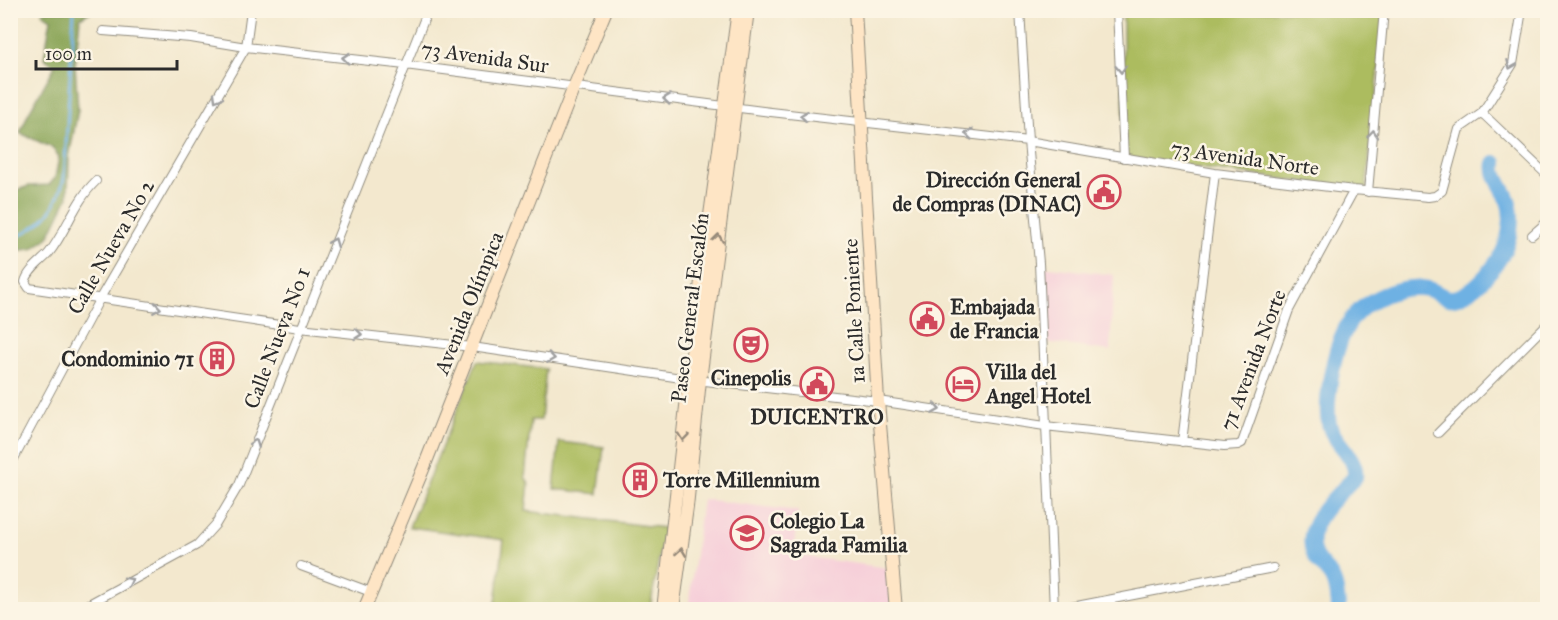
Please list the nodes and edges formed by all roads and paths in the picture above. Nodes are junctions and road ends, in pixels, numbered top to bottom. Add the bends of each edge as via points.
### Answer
1 (251, 10) edge
2 (428, 10) edge
3 (606, 10) edge
4 (738, 10) edge
5 (748, 10) edge
6 (855, 10) edge
7 (1020, 10) edge
8 (1117, 10) edge
9 (1384, 10) edge
10 (1522, 10) edge
11 (103, 31) dead end
12 (246, 47) junction
13 (405, 65) junction
14 (574, 87) junction
15 (730, 107) junction
16 (1482, 113) junction
17 (862, 123) junction
18 (1028, 141) junction
19 (1125, 158) junction
20 (1215, 173) junction
21 (1548, 176) edge
22 (96, 181) dead end
23 (1354, 190) junction
24 (1368, 192) junction
25 (1548, 221) edge
26 (1532, 236) dead end
27 (99, 300) junction
28 (1548, 323) edge
29 (300, 328) junction
30 (472, 347) junction
31 (694, 379) junction
32 (878, 401) junction
33 (1045, 426) junction
34 (1438, 433) dead end
35 (1182, 442) junction
36 (10, 466) edge
37 (301, 566) dead end
38 (1273, 568) dead end
39 (370, 592) junction
40 (78, 609) edge
41 (364, 609) edge
42 (663, 609) edge
43 (673, 609) edge
44 (896, 609) edge
45 (1055, 609) edge

1 - 12 street
2 - 13 street, Calle Nueva No 1
3 - 14 street, Avenida Olímpica
4 - 15 street, Paseo General Escalón
5 - 15 street, Paseo General Escalón
6 - 17 street, 1a Calle Poniente
7 - 18 street
8 -> 19 street
24 -> 9 street
10 -> 16 street via 1513,64
11 - 12 street, 73 Avenida Sur
13 -> 12 street, 73 Avenida Sur
12 -> 27 street, Calle Nueva No 2
13 - 14 street, 73 Avenida Sur
29 -> 13 street, Calle Nueva No 1
15 -> 14 street, 73 Avenida Sur
14 - 30 street, Avenida Olímpica
17 -> 15 street, 73 Avenida Sur
15 - 31 street, Paseo General Escalón
16 - 21 street
16 - 24 street, 73 Avenida Norte via 1460,129 1442,191 1436,196
18 -> 17 street, 73 Avenida Norte
17 - 32 street, 1a Calle Poniente
18 - 19 street, 73 Avenida Norte
18 - 33 street via 1039,263
19 - 20 street, 73 Avenida Norte
20 - 23 street, 73 Avenida Norte
20 - 35 street
22 - 27 street, 71 Avenida Norte via 85,192 61,237 25,282 34,290
23 - 24 street, 73 Avenida Norte
23 - 35 street, 71 Avenida Norte via 1289,310 1242,443 1214,446
25 - 26 street
27 -> 29 street, 71 Avenida Norte
27 - 36 street, Calle Nueva No 2
28 - 34 street
29 -> 30 street, 71 Avenida Norte
40 -> 29 street, Calle Nueva No 1 via 197,544 216,524 238,485
30 -> 31 street, 71 Avenida Norte
30 - 39 street, Avenida Olímpica
31 - 32 street, 71 Avenida Norte
31 -> 42 street, Paseo General Escalón
43 -> 31 street, Paseo General Escalón via 687,507
32 -> 33 street, 71 Avenida Norte
32 - 44 street, 1a Calle Poniente
33 - 35 street, 71 Avenida Norte
33 - 45 street
37 - 39 street
38 - 45 street
39 - 41 street, Avenida Olímpica

